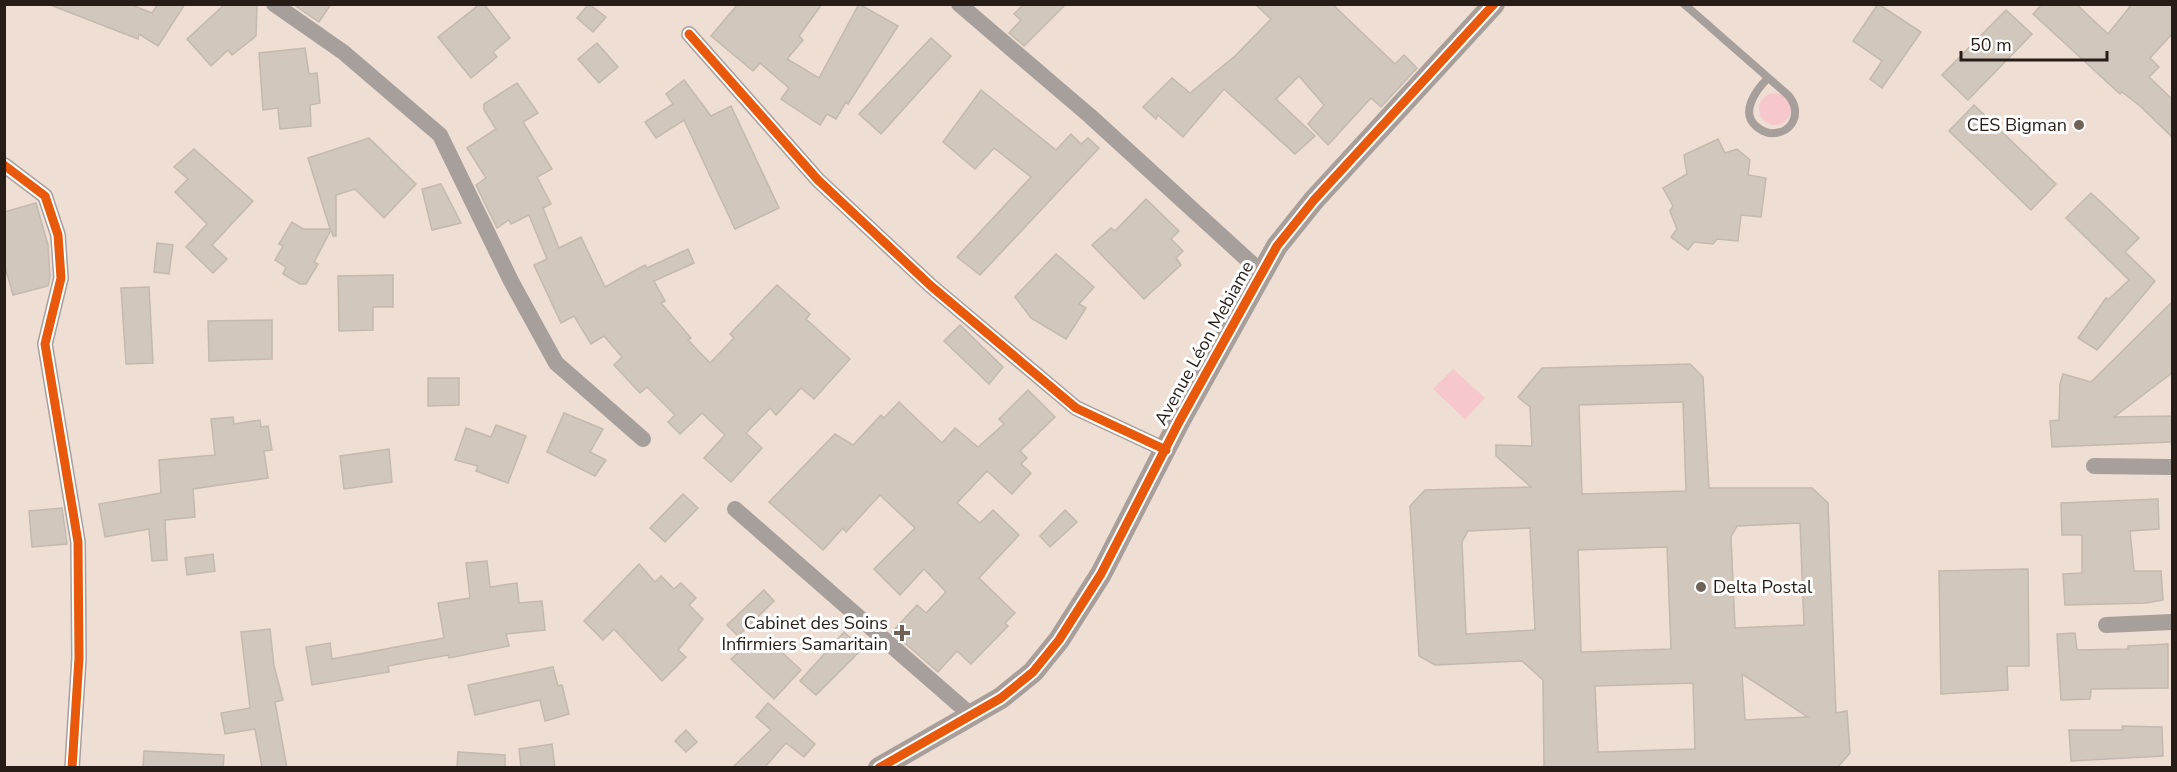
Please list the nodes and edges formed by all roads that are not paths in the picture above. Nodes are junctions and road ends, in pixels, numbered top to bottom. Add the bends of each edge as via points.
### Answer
1 (274, 4) edge
2 (959, 4) edge
3 (1494, 4) edge
4 (1684, 4) edge
5 (976, 11) edge
6 (689, 34) dead end
7 (1768, 78) junction
8 (4, 165) edge
9 (1261, 272) junction
10 (643, 440) dead end
11 (1166, 450) junction
12 (2094, 466) dead end
13 (2172, 467) edge
14 (735, 509) dead end
15 (2172, 622) edge
16 (2106, 625) dead end
17 (972, 716) junction
18 (72, 768) edge
19 (879, 768) edge

1 - 10 street via 343,52 440,135 556,363
2 - 5 street
3 - 9 street, Avenue Léon Mebiame via 1314,200
4 - 7 lane
5 - 9 street
6 - 11 street via 818,180 931,286 1076,408
7 - 7 lane via 1748,106 1752,123 1764,132 1777,133 1790,126 1797,113 1793,101
8 - 18 street via 45,196 58,235 61,278 45,344 78,542 79,658
9 - 11 street, Avenue Léon Mebiame
11 - 17 street, Avenue Léon Mebiame via 1101,574 1059,640 1033,672
12 - 13 street
14 - 17 street
15 - 16 street
17 - 19 street, Avenue Léon Mebiame

